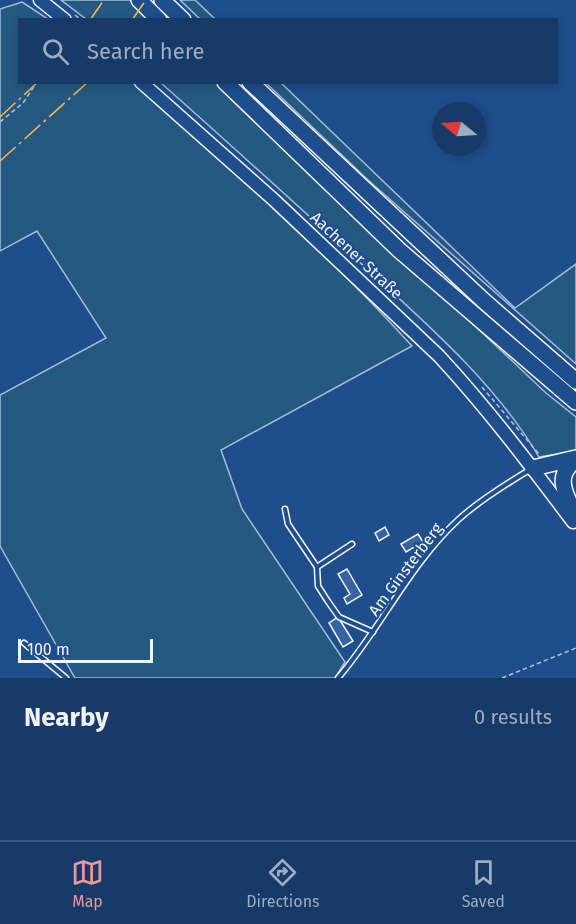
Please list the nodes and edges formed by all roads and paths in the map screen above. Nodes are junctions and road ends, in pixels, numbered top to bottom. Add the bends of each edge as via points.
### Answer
1 (40, 0) edge
2 (139, 0) edge
3 (162, 0) edge
4 (62, 18) edge
5 (157, 18) edge
6 (181, 18) edge
7 (36, 84) edge
8 (143, 84) edge
9 (227, 84) edge
10 (252, 84) edge
11 (0, 122) edge
12 (576, 381) edge
13 (576, 402) edge
14 (576, 459) edge
15 (533, 468) junction
16 (285, 509) dead end
17 (576, 519) edge
18 (576, 526) edge
19 (352, 544) dead end
20 (317, 567) junction
21 (373, 632) junction
22 (24, 643) dead end
23 (576, 648) edge
24 (66, 678) edge
25 (338, 678) edge
26 (502, 678) edge

1 - 4 main road
2 - 5 highway
3 - 6 highway
7 - 11 path via 23,103
8 - 15 main road, Aachener Straße via 274,200 439,356
9 - 13 highway via 399,250
10 - 12 highway via 484,301
14 - 15 highway
14 - 17 highway via 567,467 562,482
15 - 18 main road, Aachener Straße
15 - 21 lane, Am Ginsterberg via 458,520 416,570
16 - 20 lane via 288,524
19 - 20 lane
20 - 21 lane via 318,586 339,617
21 - 25 lane, Am Ginsterberg
22 - 24 lane
23 - 26 path

